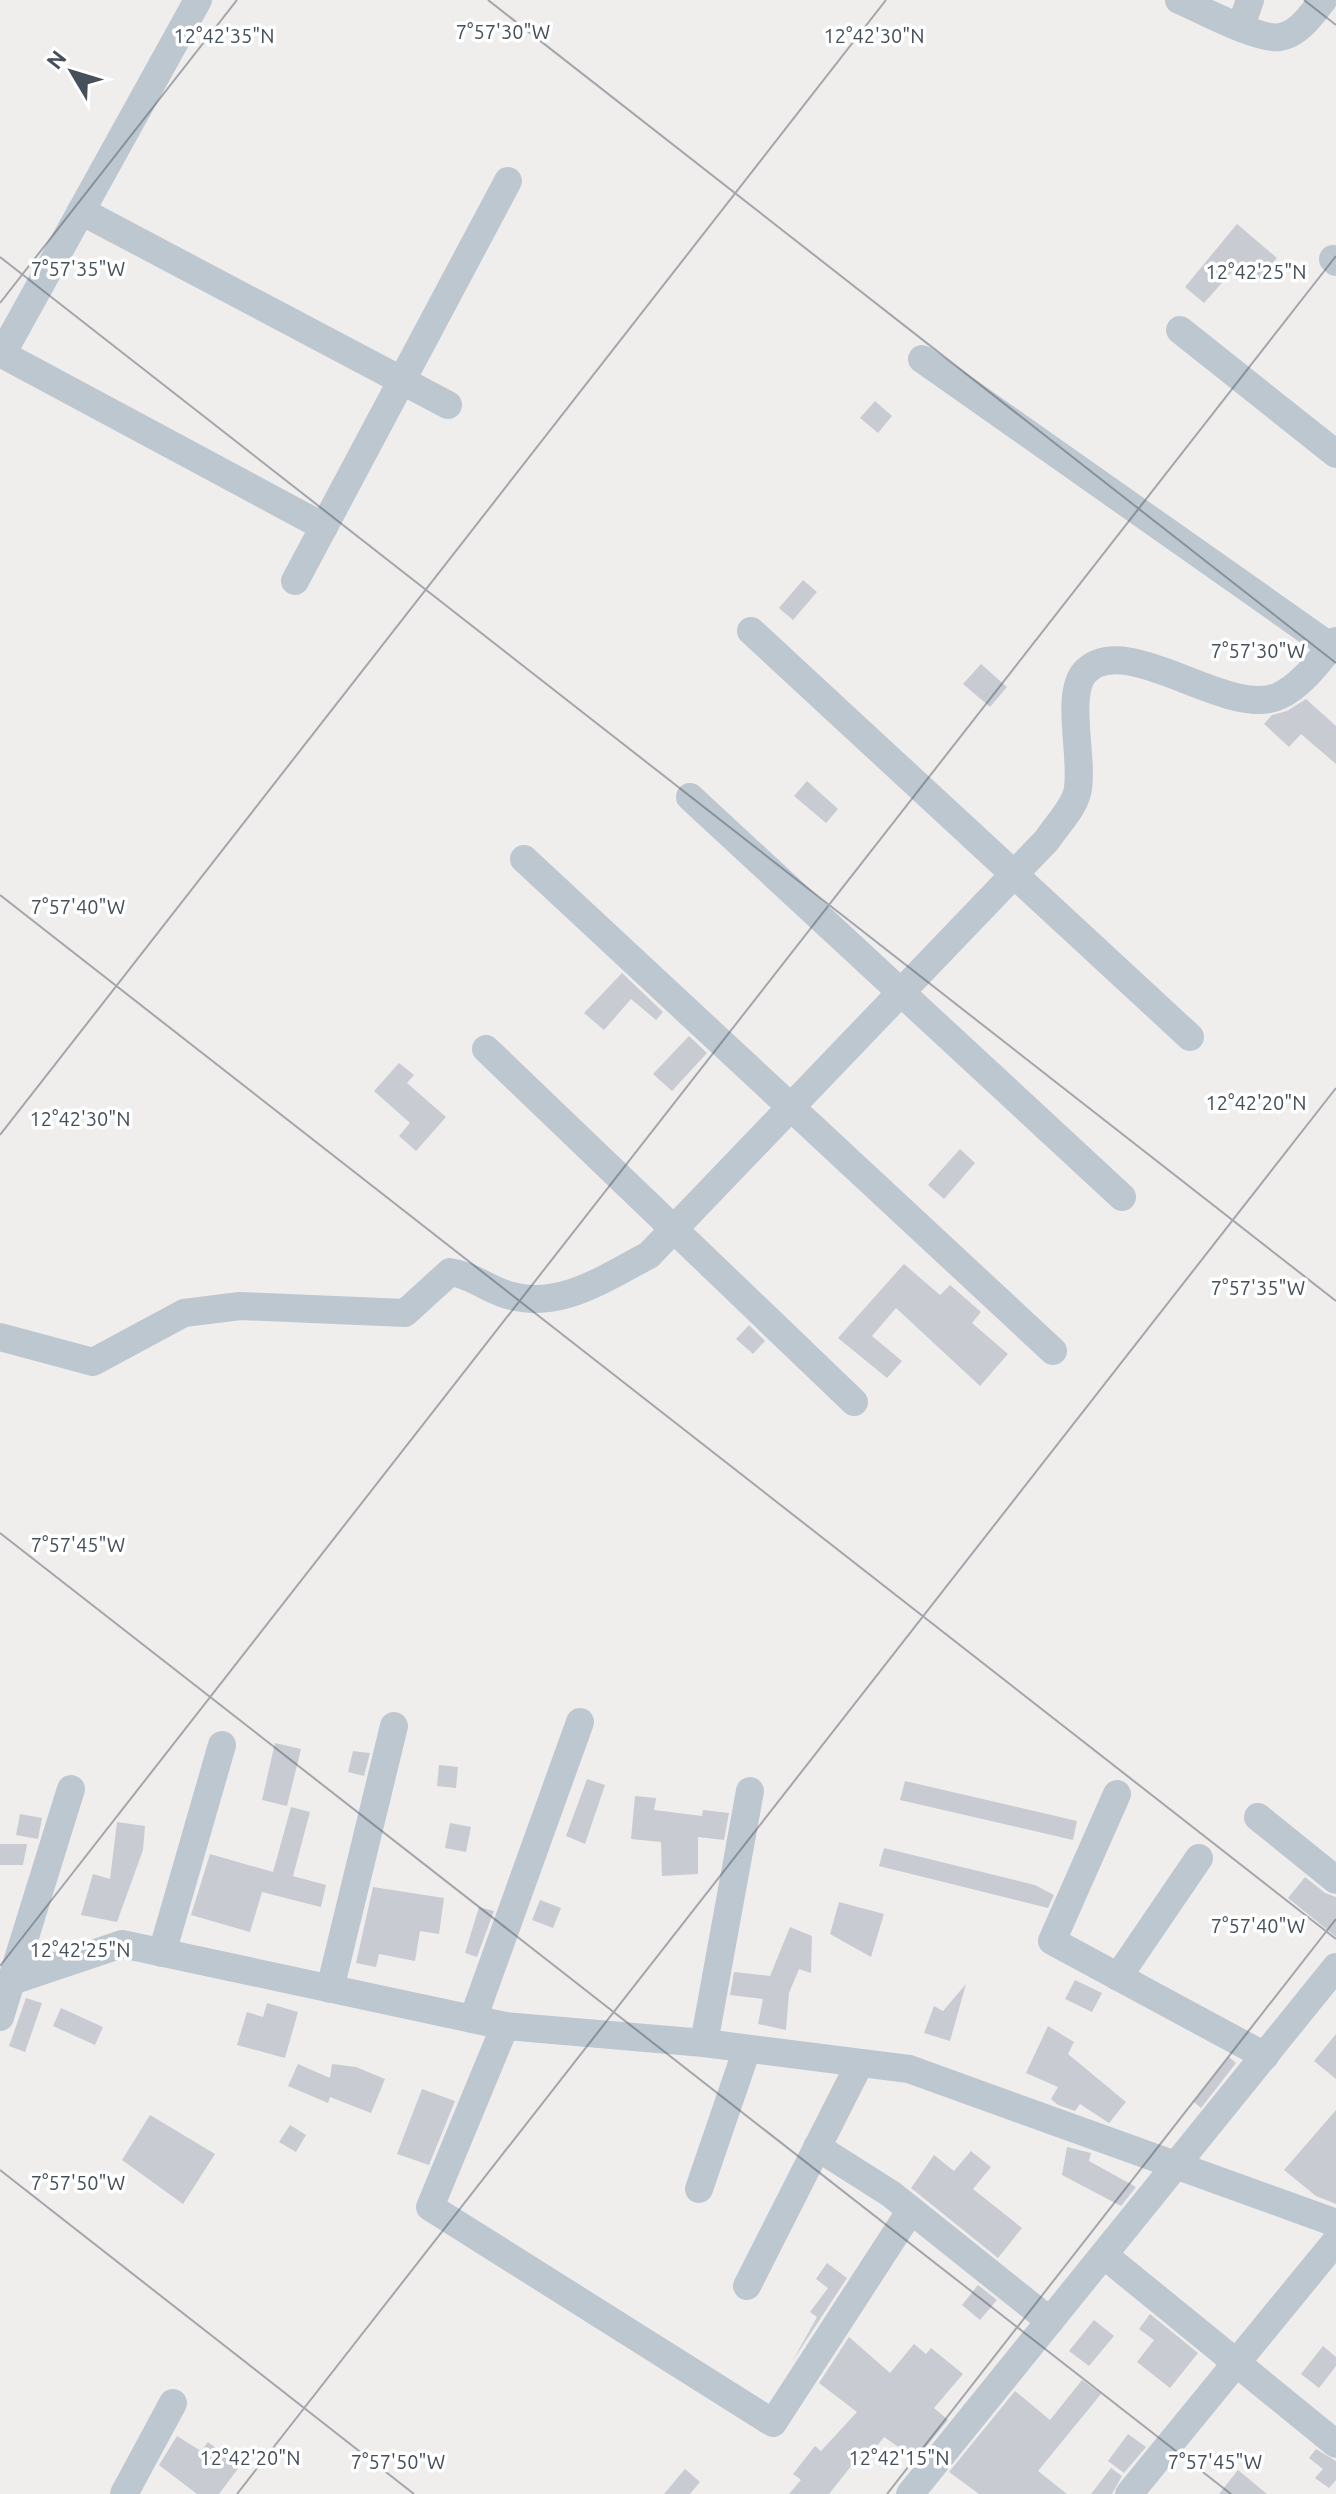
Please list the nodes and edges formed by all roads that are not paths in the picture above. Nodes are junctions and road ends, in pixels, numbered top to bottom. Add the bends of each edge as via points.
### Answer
1 (198, 0) edge
2 (1179, 0) edge
3 (1323, 0) edge
4 (1246, 13) edge
5 (508, 181) dead end
6 (81, 211) junction
7 (1180, 330) dead end
8 (922, 359) dead end
9 (402, 381) junction
10 (448, 405) dead end
11 (1336, 454) edge
12 (324, 527) junction
13 (295, 581) dead end
14 (751, 631) dead end
15 (1333, 644) edge
16 (690, 797) dead end
17 (524, 859) dead end
18 (1014, 874) junction
19 (901, 992) junction
20 (1190, 1037) dead end
21 (486, 1049) dead end
22 (791, 1107) junction
23 (1122, 1197) dead end
24 (674, 1229) junction
25 (0, 1337) edge
26 (1053, 1351) dead end
27 (854, 1402) dead end
28 (580, 1722) dead end
29 (394, 1726) dead end
30 (222, 1745) dead end
31 (71, 1789) dead end
32 (750, 1791) dead end
33 (1117, 1794) dead end
34 (1258, 1817) dead end
35 (1199, 1858) dead end
36 (1336, 1880) edge
37 (162, 1953) junction
38 (1336, 1967) edge
39 (1118, 1977) junction
40 (6, 1984) edge
41 (330, 1989) junction
42 (0, 2017) edge
43 (473, 2019) junction
44 (505, 2026) junction
45 (704, 2043) junction
46 (747, 2049) junction
47 (1265, 2056) junction
48 (860, 2063) junction
49 (817, 2147) junction
50 (1177, 2165) junction
51 (699, 2189) dead end
52 (911, 2210) junction
53 (1336, 2223) edge
54 (1336, 2241) edge
55 (1104, 2255) junction
56 (747, 2286) dead end
57 (1050, 2321) junction
58 (1237, 2363) junction
59 (173, 2403) dead end
60 (1336, 2444) edge
61 (124, 2494) edge
62 (910, 2494) edge
63 (1129, 2494) edge

1 - 6 street
2 - 4 street
3 - 4 street via 1294,31 1279,38
5 - 9 street
6 - 9 street
6 - 12 street via 2,354
7 - 11 street
8 - 15 street
9 - 10 street
9 - 12 street
12 - 13 street
14 - 18 street
15 - 18 street via 1297,685 1276,698 1235,695 1129,661 1100,663 1084,673 1076,690 1077,794 1047,840
16 - 19 street
17 - 22 street
18 - 19 street
18 - 20 street
19 - 22 street
19 - 23 street
21 - 24 street
22 - 24 street
22 - 26 street
24 - 25 street via 649,1255 558,1297 533,1301 450,1272 405,1313 240,1306 184,1313 93,1362
24 - 27 street
28 - 43 street
29 - 41 street
30 - 37 street
31 - 40 street
32 - 45 street
33 - 39 street via 1052,1941
34 - 36 street
35 - 39 street
37 - 40 street via 122,1944
37 - 41 street
38 - 47 street
39 - 47 street
40 - 42 street
41 - 43 street
43 - 44 street
44 - 45 street
44 - 52 street via 430,2207 773,2423
45 - 46 street
46 - 48 street
46 - 51 street
47 - 50 street
48 - 49 street
48 - 50 street via 909,2069
49 - 52 street
49 - 56 street
50 - 53 street
50 - 55 street
52 - 57 street
54 - 58 street
55 - 57 street
55 - 58 street
57 - 62 street
58 - 60 street
58 - 63 street
59 - 61 street

